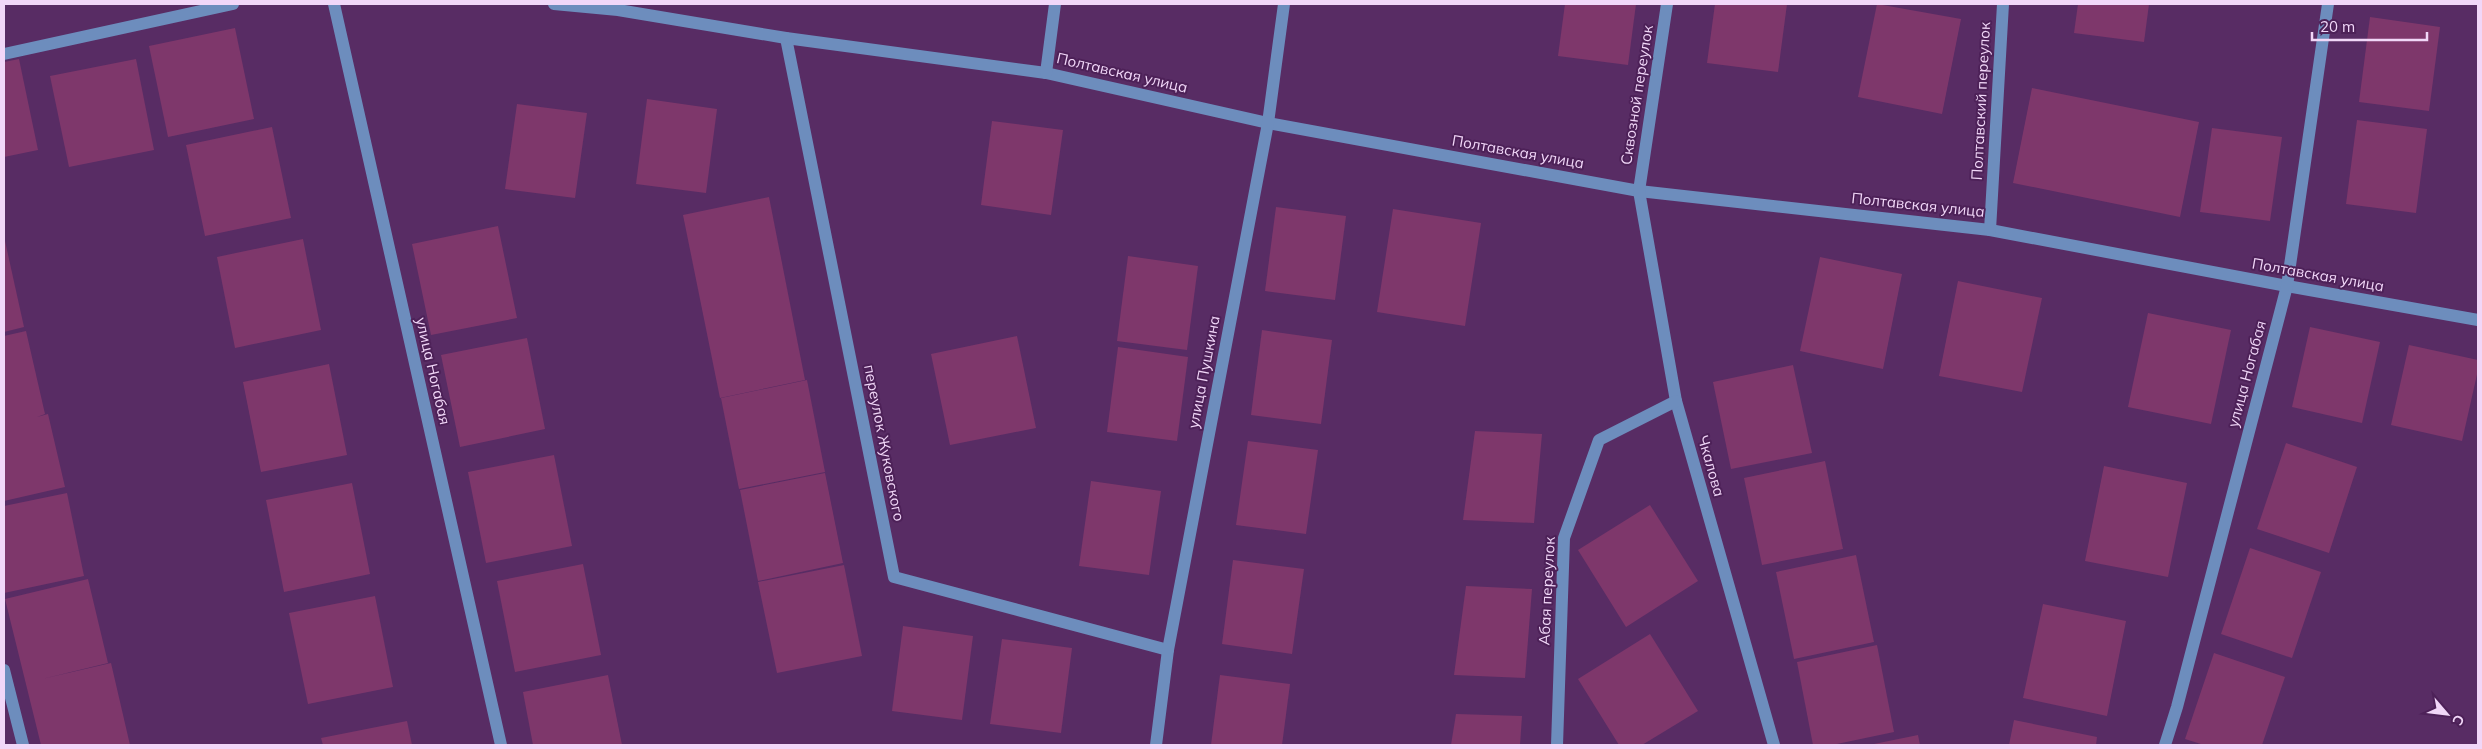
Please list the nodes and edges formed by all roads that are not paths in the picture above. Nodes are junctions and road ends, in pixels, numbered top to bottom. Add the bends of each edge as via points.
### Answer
1 (233, 4) edge
2 (334, 4) edge
3 (554, 4) edge
4 (1055, 4) edge
5 (1284, 4) edge
6 (1668, 4) edge
7 (2003, 4) edge
8 (2328, 4) edge
9 (619, 7) edge
10 (786, 38) junction
11 (4, 54) edge
12 (1046, 73) junction
13 (1268, 123) junction
14 (1639, 191) junction
15 (1990, 230) junction
16 (2287, 286) junction
17 (2478, 320) edge
18 (1676, 402) junction
19 (1168, 650) junction
20 (4, 670) edge
21 (23, 745) edge
22 (501, 745) edge
23 (1156, 745) edge
24 (1557, 745) edge
25 (1774, 745) edge
26 (2165, 745) edge

1 - 11 street
2 - 22 street, улица Ногабая
3 - 9 street, Полтавская улица
4 - 12 street
5 - 13 street, улица Пушкина
6 - 14 street, Сквозной переулок
7 - 15 street, Полтавский переулок
8 - 16 street, улица Ногабая
9 - 10 street, Полтавская улица
10 - 12 street, Полтавская улица
10 - 19 street, переулок Жуковского via 894,577
12 - 13 street, Полтавская улица
13 - 14 street, Полтавская улица
13 - 19 street, улица Пушкина
14 - 15 street, Полтавская улица
14 - 18 street, Чкалова
15 - 16 street, Полтавская улица
16 - 17 street, Полтавская улица
16 - 26 street, улица Ногабая
18 - 24 street, Абая переулок via 1599,440 1564,538
18 - 25 street, Чкалова
19 - 23 street, улица Пушкина
20 - 21 street

